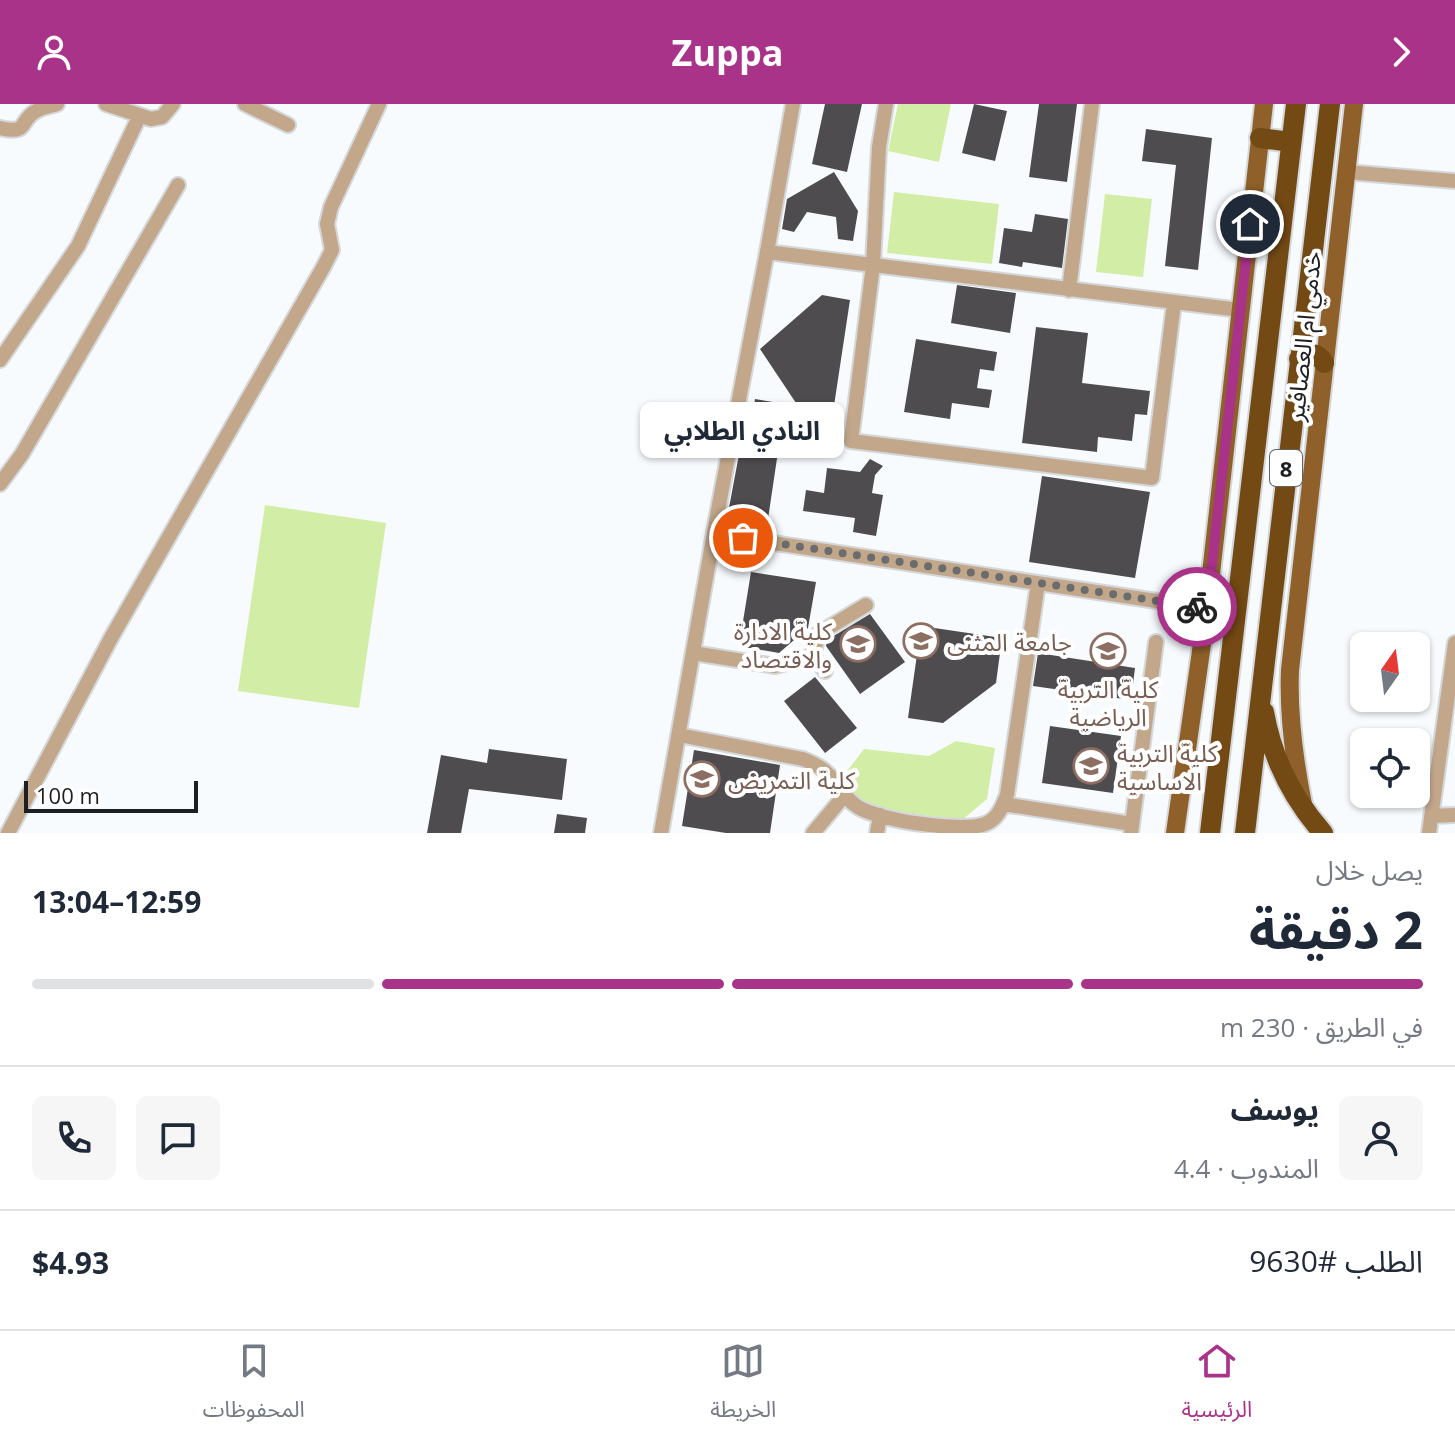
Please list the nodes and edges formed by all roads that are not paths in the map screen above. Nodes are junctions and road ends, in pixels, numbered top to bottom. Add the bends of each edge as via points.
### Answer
1 (57, 104) edge
2 (106, 104) edge
3 (173, 104) edge
4 (245, 104) edge
5 (379, 104) edge
6 (793, 104) edge
7 (886, 104) edge
8 (1092, 104) edge
9 (1264, 104) edge
10 (1296, 104) edge
11 (1330, 104) edge
12 (1354, 104) edge
13 (139, 117) junction
14 (288, 125) dead end
15 (0, 128) edge
16 (1260, 138) junction
17 (1291, 142) junction
18 (1346, 172) junction
19 (1455, 181) edge
20 (178, 185) dead end
21 (767, 252) junction
22 (873, 265) junction
23 (1069, 290) junction
24 (1174, 303) junction
25 (1240, 310) junction
26 (1320, 349) junction
27 (0, 360) edge
28 (0, 484) edge
29 (714, 534) junction
30 (1038, 583) junction
31 (866, 605) dead end
32 (1207, 609) junction
33 (1236, 613) junction
34 (1156, 642) dead end
35 (1455, 643) edge
36 (693, 653) junction
37 (813, 656) junction
38 (825, 671) dead end
39 (1261, 689) junction
40 (679, 735) junction
41 (844, 796) junction
42 (1003, 804) junction
43 (1305, 811) junction
44 (880, 815) junction
45 (1455, 815) edge
46 (1431, 816) junction
47 (1131, 828) edge
48 (1209, 828) edge
49 (966, 830) edge
50 (8, 833) edge
51 (661, 833) edge
52 (813, 833) edge
53 (877, 833) edge
54 (1175, 833) edge
55 (1245, 833) edge
56 (1323, 833) edge
57 (1429, 833) edge

1 - 15 street via 38,109 21,129
2 - 13 street
3 - 13 street via 162,117
4 - 14 street
5 - 50 street via 331,207 327,224 332,250 324,266 111,638
6 - 21 street
7 - 22 street
8 - 23 street
9 - 16 main road
10 - 17 highway, 8
11 - 26 highway, 8
12 - 18 main road, خدمي ام العصافير
13 - 27 street via 78,246
16 - 17 highway
16 - 25 main road
17 - 33 highway, 8
18 - 19 street
18 - 26 main road, خدمي ام العصافير
20 - 28 street
21 - 22 street
21 - 29 street
22 - 23 street
22 - 24 street via 851,441 1152,478
23 - 24 street
24 - 25 street
25 - 32 main road
26 - 39 highway, 8 via 1299,359
26 - 43 main road, خدمي ام العصافير via 1289,694
29 - 30 street
29 - 36 street
30 - 32 street
30 - 42 street
31 - 37 street via 818,634
32 - 33 street
32 - 54 main road
33 - 48 highway, 8
34 - 47 street
35 - 46 street
36 - 37 street via 775,666
36 - 40 street
37 - 38 street
39 - 43 highway via 1276,757
39 - 55 highway, 8
40 - 41 street via 803,759 831,776
40 - 51 street
41 - 44 street via 860,809
41 - 52 street
42 - 47 street
42 - 49 street via 985,824
43 - 56 highway
44 - 49 street
44 - 53 street
45 - 46 street
46 - 57 street

